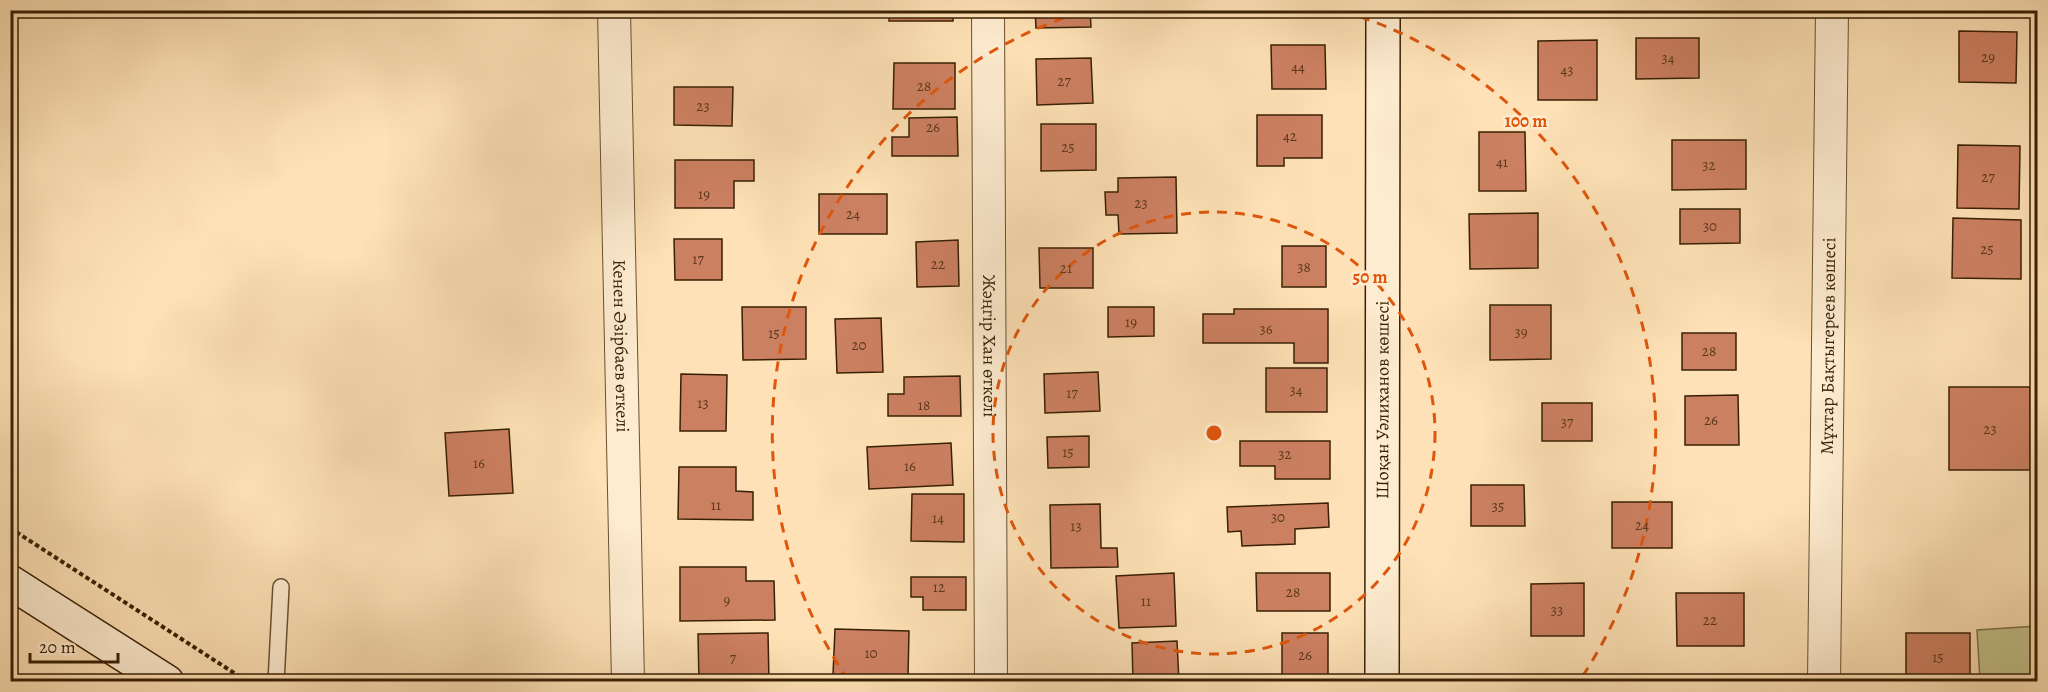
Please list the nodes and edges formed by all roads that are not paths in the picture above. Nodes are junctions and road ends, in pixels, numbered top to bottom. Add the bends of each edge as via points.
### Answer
1 (614, 10) edge
2 (988, 10) edge
3 (1383, 10) edge
4 (1832, 10) edge
5 (10, 582) edge
6 (281, 587) dead end
7 (167, 681) edge
8 (276, 681) edge
9 (628, 681) edge
10 (991, 681) edge
11 (1382, 681) edge
12 (1824, 681) edge

1 - 9 street, Кенен Әзірбаев өткелі
2 - 10 street, Жәңгір Хан өткелі
3 - 11 main road, Шоқан Уәлиханов көшесі
4 - 12 street, Мұхтар Бақтыгереев көшесі
5 - 7 main road
6 - 8 lane

